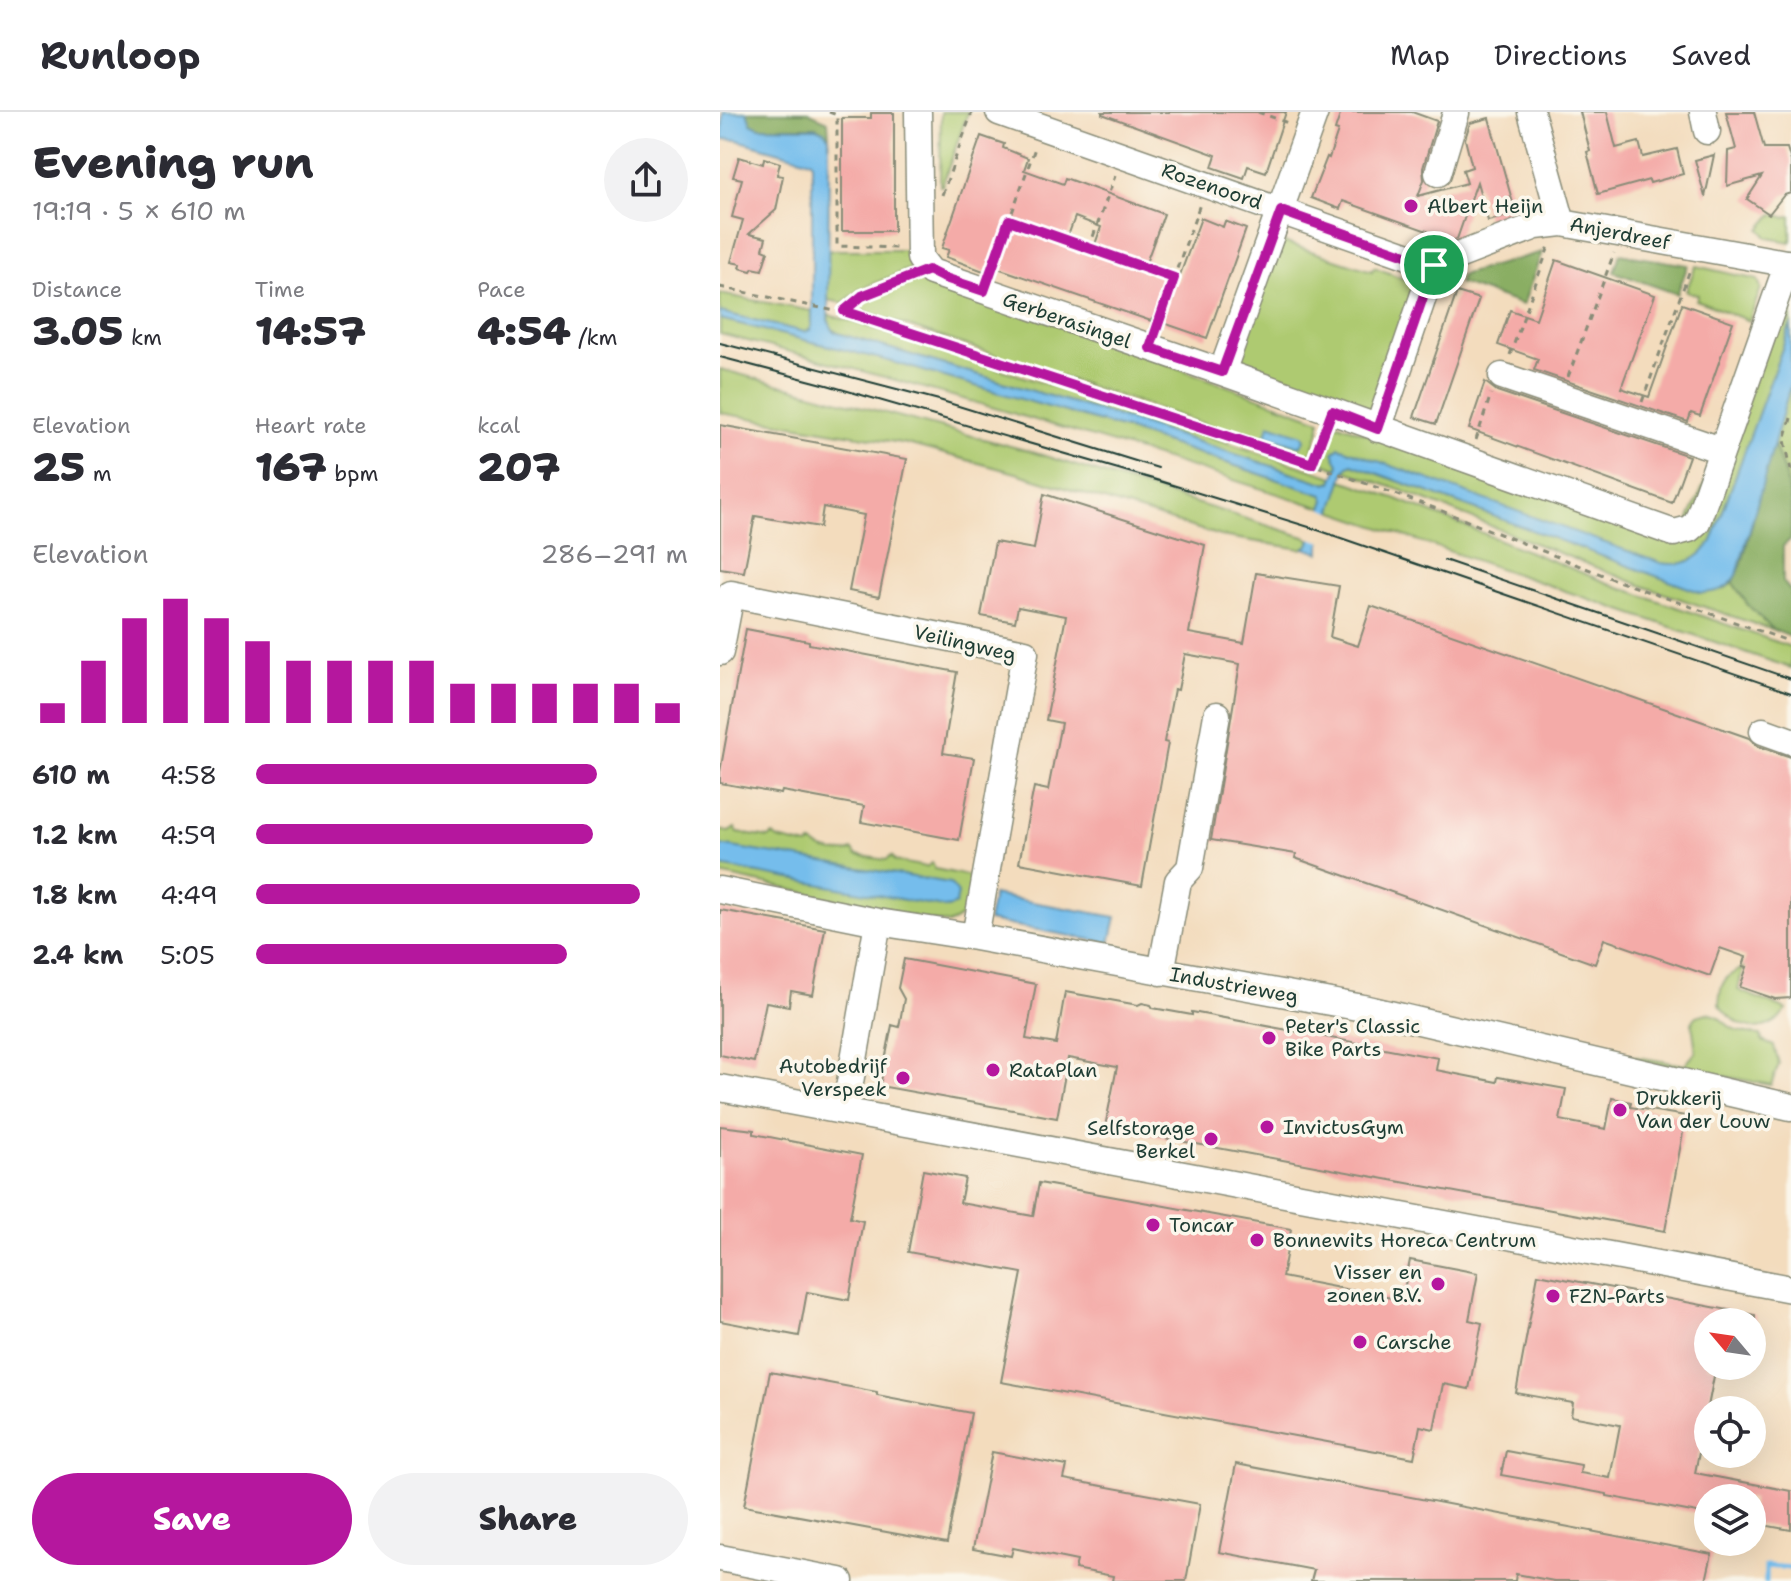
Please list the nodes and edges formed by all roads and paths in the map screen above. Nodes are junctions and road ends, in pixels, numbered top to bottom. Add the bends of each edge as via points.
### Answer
1 (829, 112) edge
2 (918, 112) edge
3 (972, 112) edge
4 (999, 112) edge
5 (1258, 112) edge
6 (1458, 112) edge
7 (1531, 112) edge
8 (839, 114) edge
9 (1312, 121) edge
10 (1043, 127) junction
11 (1122, 155) junction
12 (1438, 173) dead end
13 (1207, 184) junction
14 (940, 202) dead end
15 (1281, 211) junction
16 (1009, 220) junction
17 (1560, 223) junction
18 (1621, 234) junction
19 (1089, 248) junction
20 (1698, 248) junction
21 (924, 259) junction
22 (1790, 264) edge
23 (1434, 265) junction
24 (1174, 278) junction
25 (720, 287) edge
26 (984, 291) junction
27 (844, 311) junction
28 (1150, 348) junction
29 (1222, 372) junction
30 (1502, 376) junction
31 (1561, 396) junction
32 (1332, 411) junction
33 (1791, 418) edge
34 (1635, 422) junction
35 (1378, 429) junction
36 (1785, 440) junction
37 (1791, 441) edge
38 (1474, 447) dead end
39 (1721, 450) junction
40 (1312, 464) junction
41 (1791, 470) edge
42 (1791, 642) edge
43 (720, 652) edge
44 (1217, 715) dead end
45 (1763, 731) dead end
46 (1791, 741) edge
47 (720, 890) edge
48 (878, 922) junction
49 (975, 937) junction
50 (1161, 972) junction
51 (720, 1088) edge
52 (1791, 1107) edge
53 (845, 1111) junction
54 (1791, 1289) edge
55 (720, 1558) edge
56 (840, 1581) edge

1 - 8 path
2 - 21 street
3 - 14 path
4 - 10 street, Rozenoord
5 - 9 path
6 - 12 street
7 - 17 street, Anjerdreef
8 - 21 path via 837,246
9 - 15 street
10 - 11 street, Rozenoord
10 - 16 path
11 - 13 street, Rozenoord
11 - 19 path
13 - 15 street, Rozenoord
13 - 24 path
15 - 23 street, Rozenoord
15 - 29 street
16 - 19 path
16 - 26 path
17 - 18 street, Anjerdreef
17 - 23 street via 1536,226
17 - 30 path
18 - 20 street, Anjerdreef
18 - 31 path
19 - 24 path
20 - 22 street, Anjerdreef
20 - 34 path
21 - 26 street, Gerberasingel via 942,277
21 - 27 path
22 - 39 street, Gerberasingel
23 - 35 street
24 - 28 path
25 - 27 path
26 - 28 street, Gerberasingel
27 - 40 path
28 - 29 street, Gerberasingel
29 - 32 street, Gerberasingel
30 - 31 street
30 - 38 path
31 - 34 street
32 - 35 street, Gerberasingel
32 - 40 path
33 - 36 path
34 - 39 street
35 - 39 street, Gerberasingel via 1674,533 1697,522
36 - 37 path
36 - 41 path
40 - 42 path
43 - 49 street, Veilingweg via 731,594 1025,653
44 - 50 street via 1190,868 1178,881
45 - 46 street
47 - 48 street, Industrieweg
48 - 49 street, Industrieweg
48 - 53 street
49 - 50 street, Industrieweg
50 - 52 street, Industrieweg via 1363,1008
51 - 53 street
53 - 54 street
55 - 56 street

